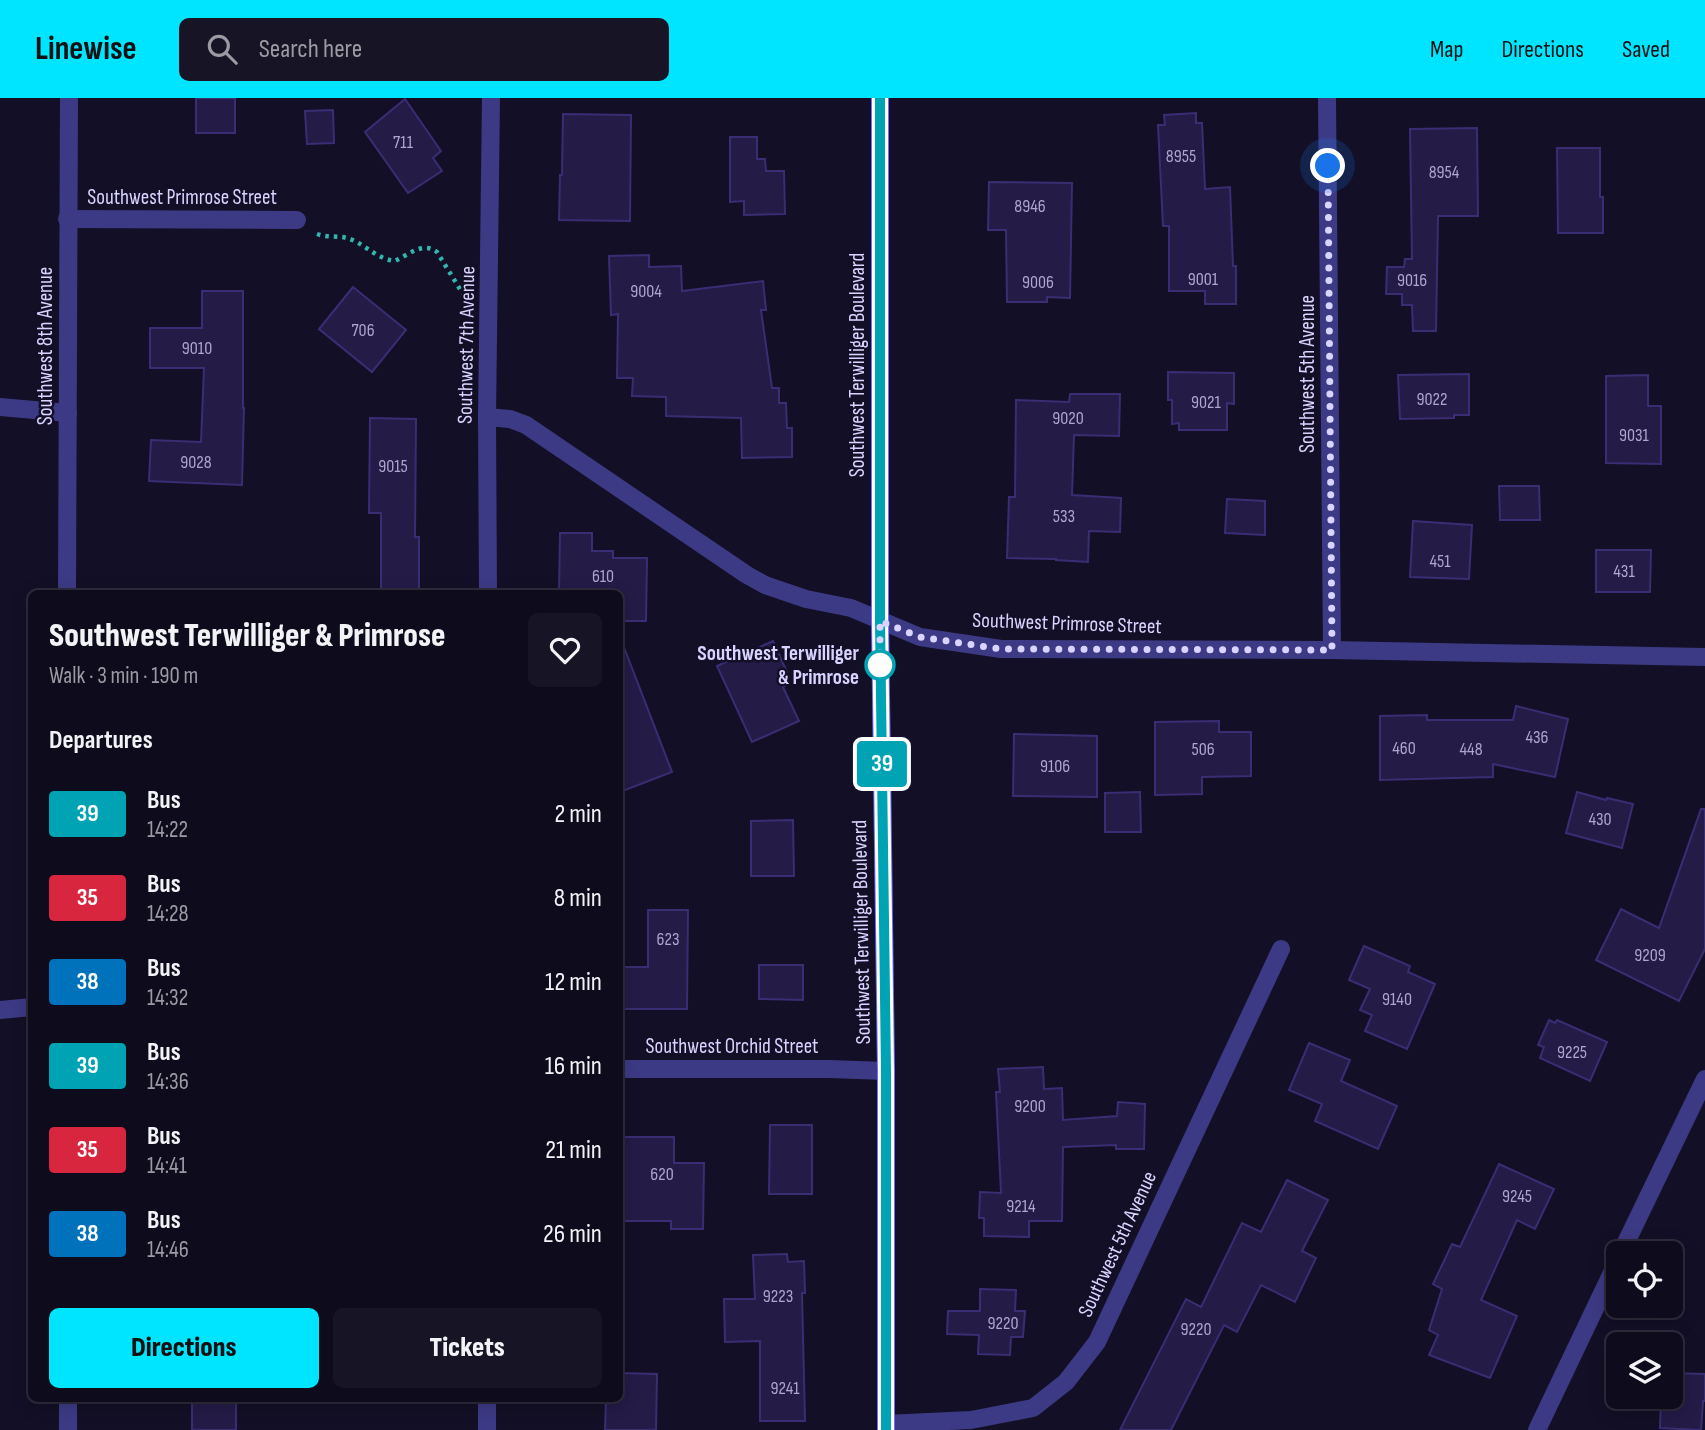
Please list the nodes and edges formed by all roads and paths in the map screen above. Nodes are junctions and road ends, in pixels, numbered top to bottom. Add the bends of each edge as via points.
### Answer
1 (69, 98) edge
2 (491, 98) edge
3 (880, 98) edge
4 (1326, 98) edge
5 (67, 219) junction
6 (297, 220) joint
7 (489, 298) junction
8 (0, 407) edge
9 (68, 414) junction
10 (487, 417) junction
11 (67, 590) edge
12 (488, 590) edge
13 (880, 621) junction
14 (1332, 650) junction
15 (1705, 657) edge
16 (1281, 948) dead end
17 (28, 1007) edge
18 (0, 1010) edge
19 (623, 1069) edge
20 (886, 1071) junction
21 (1705, 1081) edge
22 (1627, 1241) edge
23 (1606, 1285) edge
24 (68, 1402) edge
25 (487, 1402) edge
26 (886, 1427) edge
27 (68, 1430) edge
28 (486, 1430) edge
29 (1537, 1430) edge

1 - 5 street, Southwest 8th Avenue
2 - 7 street, Southwest 7th Avenue
3 - 13 main road, Southwest Terwilliger Boulevard
4 - 14 street, Southwest 5th Avenue
5 - 6 street, Southwest Primrose Street
5 - 9 street, Southwest 8th Avenue
6 - 7 path via 317,234 347,238 388,260 431,247 461,293
7 - 10 street, Southwest 7th Avenue
8 - 9 street
9 - 11 street, Southwest 8th Avenue
10 - 12 street, Southwest 7th Avenue
10 - 13 street, Southwest Primrose Street via 526,425 756,580
13 - 14 street, Southwest Primrose Street via 920,637 1001,649
13 - 20 main road, Southwest Terwilliger Boulevard
14 - 15 street, Southwest Primrose Street
16 - 26 street, Southwest 5th Avenue via 1097,1342 1066,1382 1033,1408 971,1420
17 - 18 street
19 - 20 street, Southwest Orchid Street
20 - 26 main road, Southwest Terwilliger Boulevard
21 - 22 street
23 - 29 street
24 - 27 street
25 - 28 street

